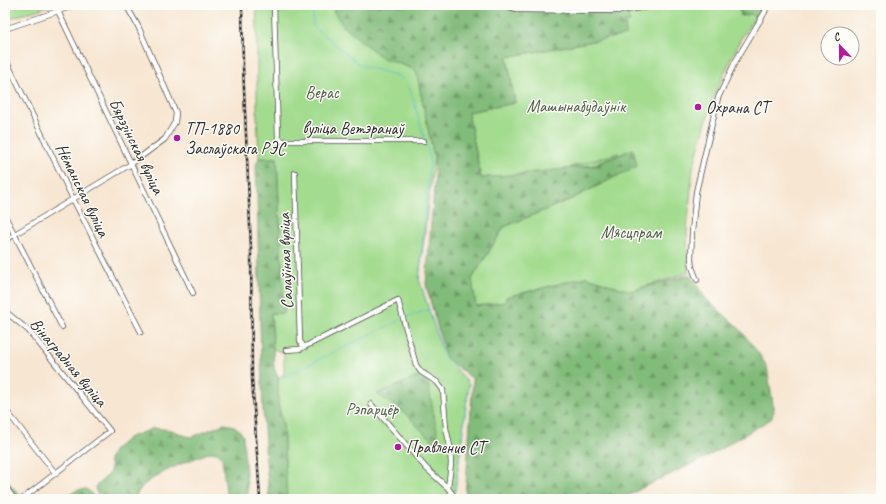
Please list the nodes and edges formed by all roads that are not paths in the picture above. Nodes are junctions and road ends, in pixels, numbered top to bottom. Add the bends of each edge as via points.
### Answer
1 (76, 5) edge
2 (126, 5) edge
3 (274, 5) edge
4 (503, 5) edge
5 (664, 5) edge
6 (768, 5) edge
7 (58, 11) junction
8 (5, 29) edge
9 (5, 58) edge
10 (424, 141) dead end
11 (131, 164) junction
12 (295, 174) dead end
13 (73, 199) junction
14 (5, 216) edge
15 (15, 234) junction
16 (5, 241) edge
17 (697, 280) dead end
18 (193, 293) dead end
19 (5, 311) edge
20 (62, 327) dead end
21 (141, 332) dead end
22 (304, 347) junction
23 (286, 350) dead end
24 (371, 404) dead end
25 (5, 409) edge
26 (56, 474) junction
27 (5, 486) edge
28 (448, 488) junction
29 (14, 499) edge
30 (22, 499) edge
31 (456, 499) edge

1 - 7 street
2 - 11 street via 138,26 176,113 175,122 165,140
3 - 10 street, вуліца Ветэранаў via 278,137 282,141
4 - 5 street via 520,10 618,11
6 - 17 street via 735,62 718,98 696,192 691,260
7 - 8 street
7 - 11 street, Бярэзінская вуліца
9 - 13 street, Нёманская вуліца
11 - 13 street
11 - 18 street, Бярэзінская вуліца
12 - 22 street, Салаўіная вуліца via 300,341
13 - 15 street
13 - 21 street, Нёманская вуліца
14 - 15 street
15 - 16 street
15 - 20 street
19 - 26 street, Вінаградная вуліца via 29,332 110,431
22 - 23 street
22 - 28 street via 398,300 416,365 443,390 450,446
24 - 28 street via 426,468
25 - 26 street
26 - 30 street
27 - 29 street
28 - 31 street

